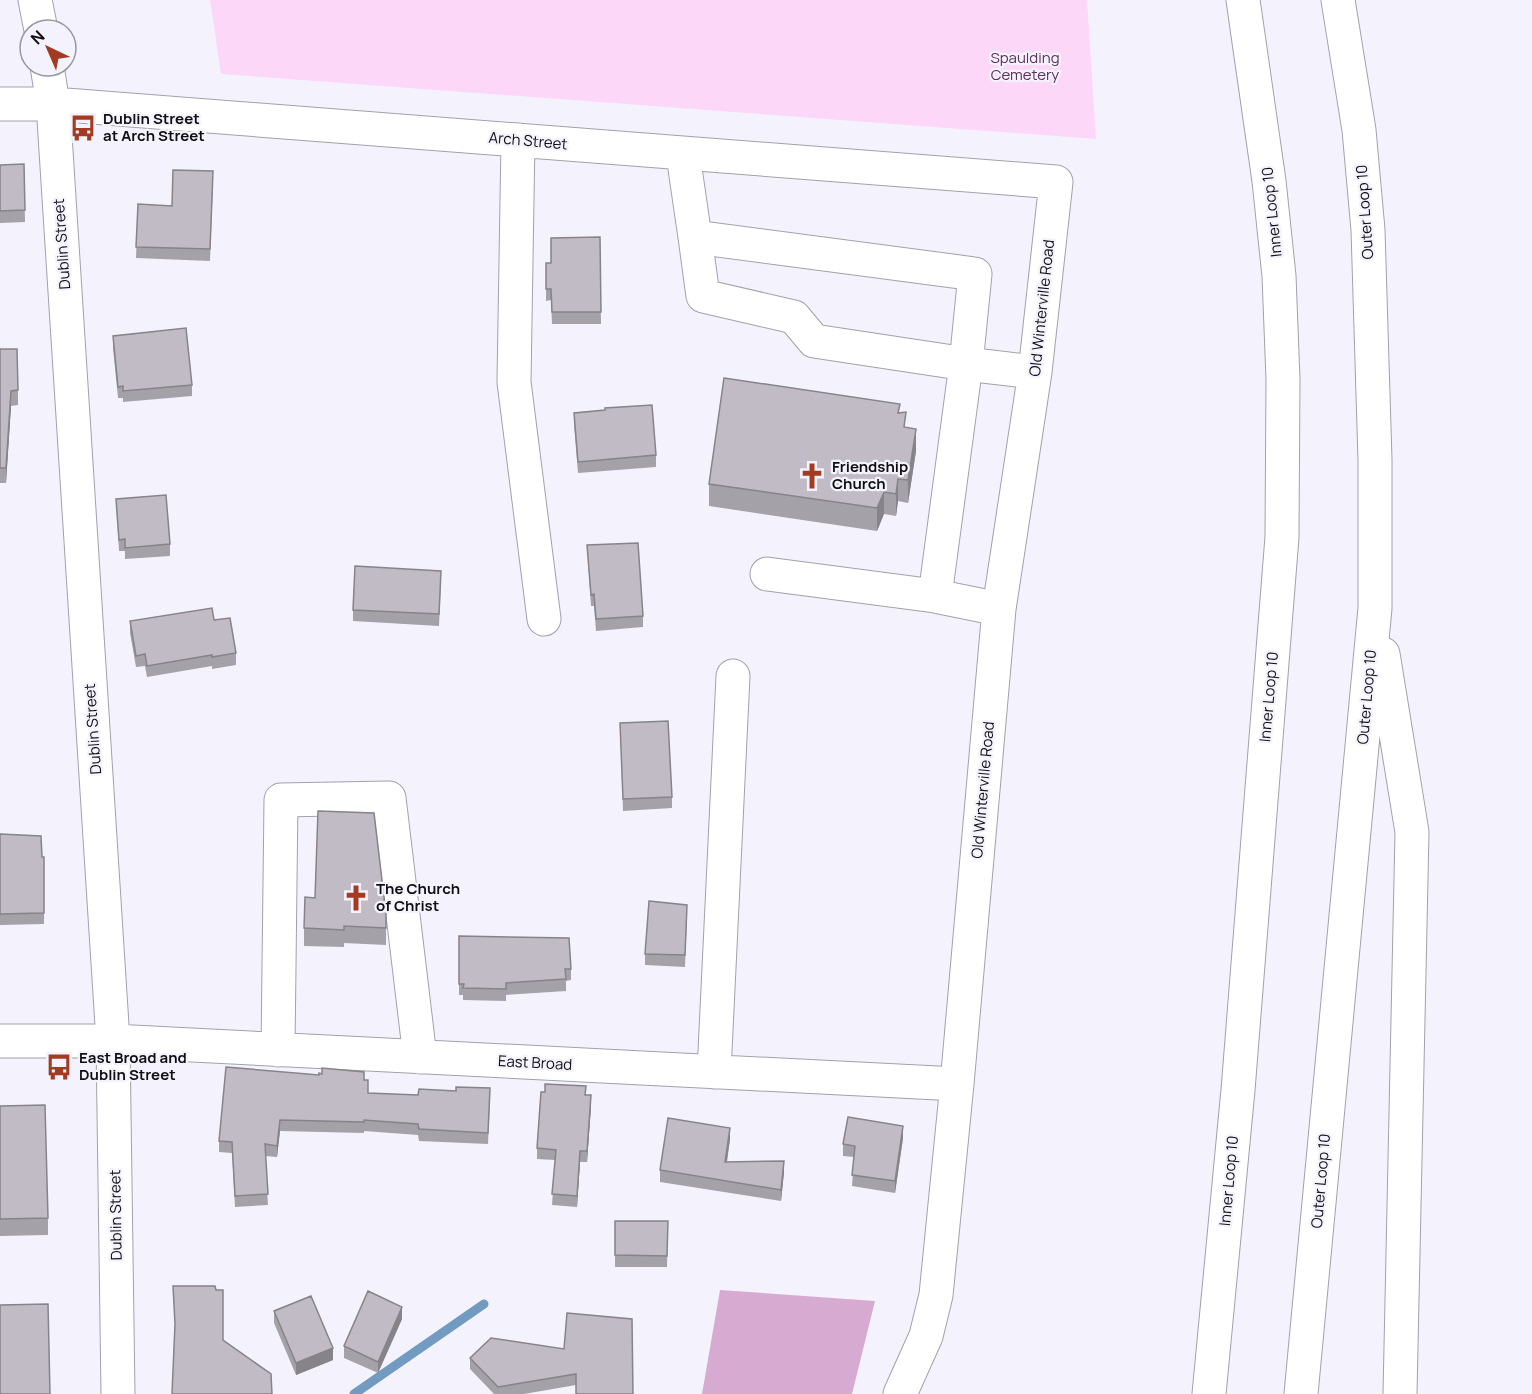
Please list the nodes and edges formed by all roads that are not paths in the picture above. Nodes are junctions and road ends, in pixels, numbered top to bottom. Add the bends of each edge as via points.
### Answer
1 (35, 0) edge
2 (1243, 0) edge
3 (1338, 0) edge
4 (39, 18) edge
5 (49, 78) edge
6 (0, 104) edge
7 (53, 104) junction
8 (518, 140) junction
9 (683, 155) junction
10 (1056, 182) joint
11 (695, 237) junction
12 (966, 364) junction
13 (1035, 372) junction
14 (767, 574) dead end
15 (935, 596) junction
16 (1375, 608) junction
17 (999, 609) junction
18 (544, 619) dead end
19 (733, 676) dead end
20 (0, 1041) edge
21 (113, 1041) junction
22 (278, 1050) junction
23 (420, 1057) junction
24 (714, 1072) junction
25 (957, 1084) junction
26 (118, 1394) edge
27 (900, 1394) edge
28 (1209, 1394) edge
29 (1301, 1394) edge
30 (1400, 1394) edge

1 - 4 main road
2 - 28 main road, Inner Loop 10 via 1279,276 1282,537 1238,1090
3 - 16 main road, Outer Loop 10 via 1359,130 1368,230
5 - 7 main road, Dublin Street
6 - 7 main road, Arch Street
7 - 8 main road, Arch Street
7 - 21 main road, Dublin Street
8 - 9 main road, Arch Street
8 - 18 main road via 514,382
9 - 10 main road, Arch Street
9 - 11 main road
10 - 13 main road, Old Winterville Road
11 - 12 main road via 703,296 794,317 814,341
11 - 12 main road via 975,274
12 - 13 main road
12 - 15 main road
13 - 17 main road, Old Winterville Road
14 - 15 main road
15 - 17 main road
16 - 29 main road, Outer Loop 10
16 - 30 main road via 1412,832
17 - 25 main road, Old Winterville Road
19 - 24 main road
20 - 21 main road, East Broad
21 - 22 main road, East Broad
21 - 26 main road, Dublin Street
22 - 23 main road, East Broad
22 - 23 main road via 281,800 389,798
23 - 24 main road, East Broad
24 - 25 main road, East Broad
25 - 27 main road, Old Winterville Road via 936,1294 926,1336

